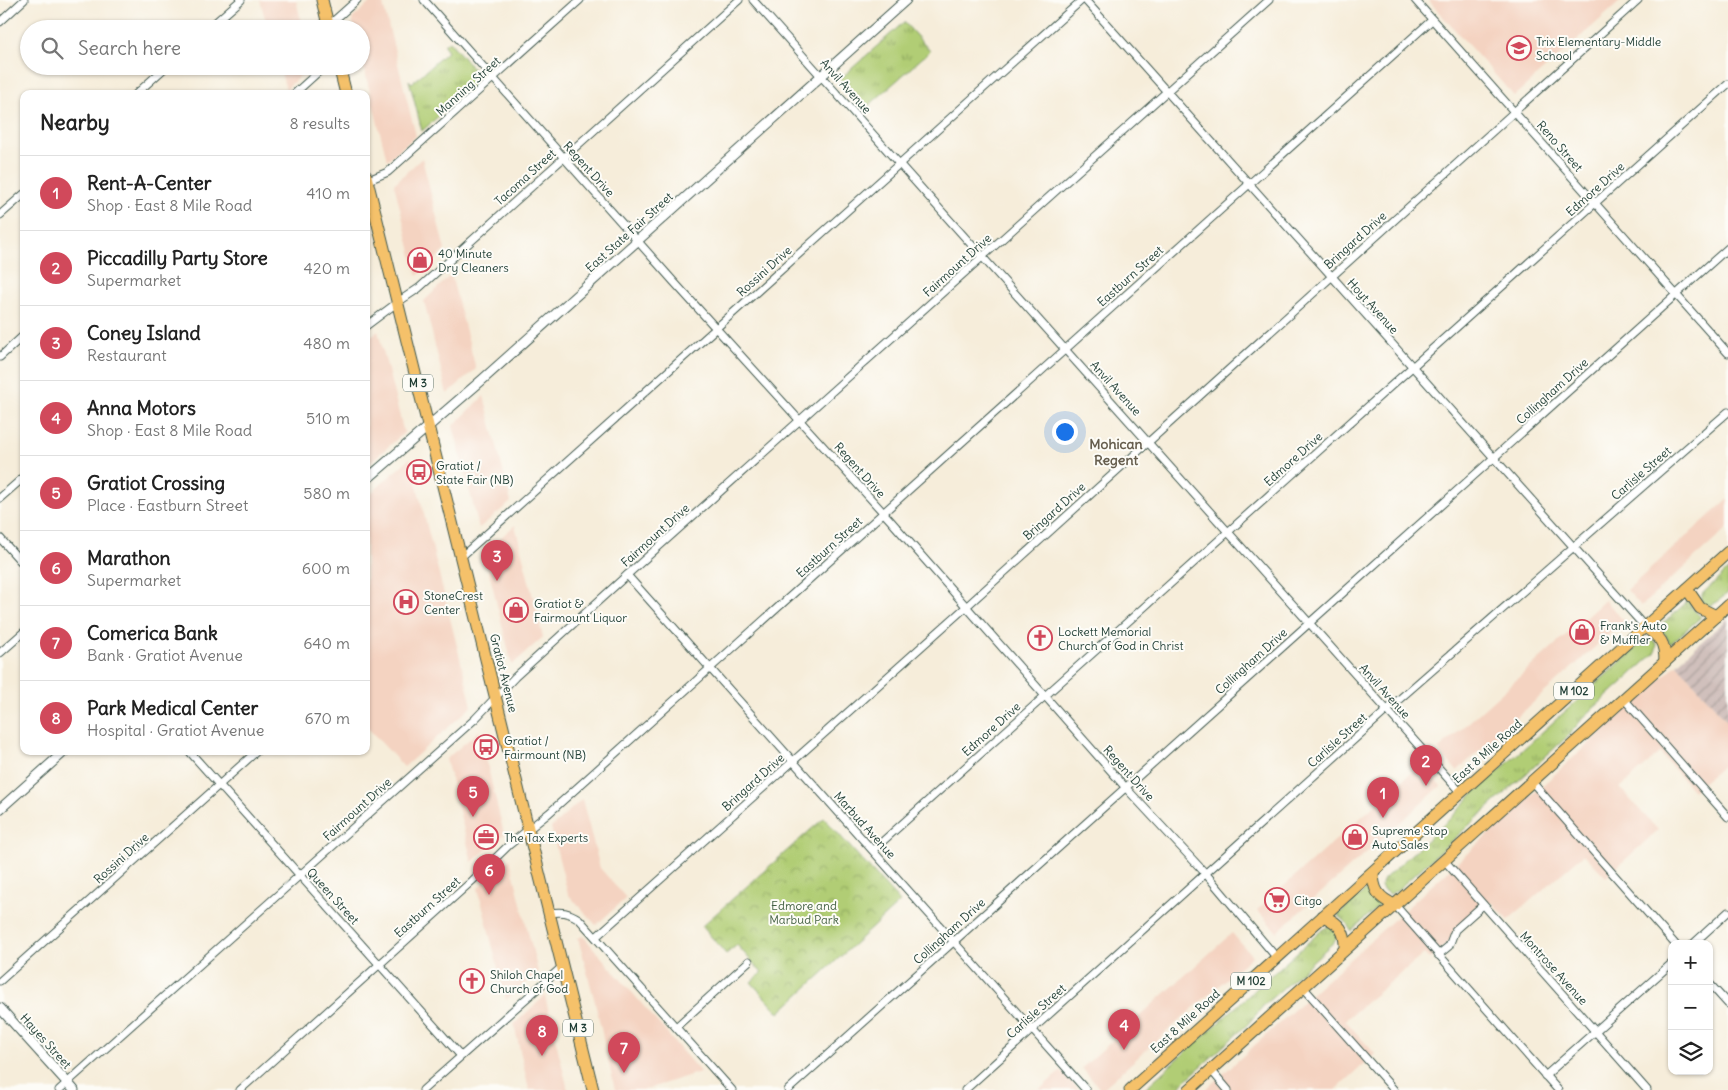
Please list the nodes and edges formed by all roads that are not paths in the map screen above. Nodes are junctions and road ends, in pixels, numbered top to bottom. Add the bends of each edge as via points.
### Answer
1 (24, 0) edge
2 (241, 0) edge
3 (322, 0) edge
4 (357, 0) edge
5 (424, 0) edge
6 (580, 0) edge
7 (739, 0) edge
8 (753, 0) edge
9 (906, 0) edge
10 (1083, 0) edge
11 (1269, 0) edge
12 (1415, 0) edge
13 (1638, 0) edge
14 (218, 20) edge
15 (327, 20) edge
16 (336, 20) edge
17 (1432, 20) junction
18 (0, 22) edge
19 (156, 75) edge
20 (315, 75) edge
21 (341, 75) edge
22 (822, 75) junction
23 (493, 78) junction
24 (1728, 84) edge
25 (140, 90) edge
26 (298, 90) edge
27 (345, 90) edge
28 (1167, 92) junction
29 (1514, 111) junction
30 (564, 158) junction
31 (900, 163) junction
32 (370, 179) edge
33 (1250, 184) junction
34 (370, 192) edge
35 (20, 198) edge
36 (1596, 204) junction
37 (0, 215) edge
38 (638, 241) junction
39 (1728, 248) edge
40 (983, 256) junction
41 (1332, 276) junction
42 (1676, 295) junction
43 (398, 302) junction
44 (370, 323) edge
45 (716, 329) junction
46 (20, 339) edge
47 (1066, 349) junction
48 (1728, 353) edge
49 (0, 357) edge
50 (1413, 367) junction
51 (1728, 412) edge
52 (801, 421) junction
53 (429, 426) junction
54 (1148, 442) junction
55 (1494, 458) junction
56 (370, 477) edge
57 (20, 480) edge
58 (0, 498) edge
59 (884, 513) junction
60 (1229, 532) junction
61 (0, 538) edge
62 (1573, 547) junction
63 (1728, 552) edge
64 (461, 557) junction
65 (20, 560) edge
66 (628, 575) junction
67 (1687, 589) junction
68 (1728, 605) edge
69 (966, 606) junction
70 (1716, 616) junction
71 (1310, 623) junction
72 (1645, 627) junction
73 (20, 636) edge
74 (0, 653) edge
75 (1665, 662) junction
76 (710, 668) junction
77 (496, 696) junction
78 (1046, 696) junction
79 (1624, 699) junction
80 (1387, 710) junction
81 (60, 755) edge
82 (193, 755) edge
83 (253, 755) edge
84 (793, 761) junction
85 (1532, 782) junction
86 (219, 785) junction
87 (1126, 788) junction
88 (1461, 792) junction
89 (0, 809) edge
90 (1728, 817) edge
91 (528, 829) junction
92 (873, 850) junction
93 (1444, 860) junction
94 (1372, 872) junction
95 (1206, 874) junction
96 (299, 876) junction
97 (1395, 905) junction
98 (1484, 905) junction
99 (1728, 912) edge
100 (549, 913) junction
101 (1323, 916) junction
102 (596, 937) junction
103 (1671, 940) edge
104 (1697, 940) edge
105 (954, 942) junction
106 (1345, 949) junction
107 (1438, 955) junction
108 (1277, 958) junction
109 (749, 961) dead end
110 (379, 964) junction
111 (563, 966) junction
112 (1668, 967) edge
113 (0, 982) edge
114 (1711, 985) edge
115 (1303, 987) junction
116 (1728, 1004) edge
117 (0, 1008) edge
118 (676, 1027) junction
119 (1032, 1030) junction
120 (1596, 1031) junction
121 (461, 1056) junction
122 (1211, 1070) junction
123 (1545, 1076) junction
124 (67, 1083) junction
125 (59, 1090) edge
126 (74, 1090) edge
127 (240, 1090) edge
128 (423, 1090) edge
129 (593, 1090) edge
130 (732, 1090) edge
131 (788, 1090) edge
132 (965, 1090) edge
133 (1086, 1090) edge
134 (1130, 1090) edge
135 (1188, 1090) edge
136 (1228, 1090) edge
137 (1394, 1090) edge
138 (1558, 1090) edge
139 (1647, 1090) edge

1 - 18 street
2 - 14 street
3 - 15 main road
4 - 16 street
5 - 23 street, Regent Drive
6 - 23 street, Manning Street
7 - 30 street, Tacoma Street
8 - 22 street, Anvil Avenue
9 - 22 street, East State Fair Street
10 - 28 street, Hoyt Avenue
10 - 31 street, Rossini Drive
11 - 28 street, Fairmount Drive
12 - 17 street, Reno Street
13 - 29 street, Bringard Drive
17 - 29 street, Reno Street
17 - 33 street, Eastburn Street
19 - 25 street
20 - 26 street
21 - 27 main road
22 - 31 street, Anvil Avenue
22 - 38 street, East State Fair Street
23 - 30 street, Regent Drive
23 - 32 street, Manning Street via 388,172
24 - 36 street, Edmore Drive
28 - 33 street, Hoyt Avenue
28 - 40 street, Fairmount Drive
29 - 36 street, Reno Street
29 - 41 street, Bringard Drive
30 - 38 street, Regent Drive
30 - 43 street, Tacoma Street via 419,288
31 - 40 street, Anvil Avenue
31 - 45 street, Rossini Drive
33 - 41 street, Hoyt Avenue
33 - 47 street, Eastburn Street
34 - 43 main road, Gratiot Avenue / M 3
35 - 37 street
36 - 42 street, Reno Street
36 - 50 street, Edmore Drive
38 - 45 street, Regent Drive
38 - 53 street, East State Fair Street
39 - 42 street, Collingham Drive
40 - 47 street, Anvil Avenue
40 - 52 street, Fairmount Drive
41 - 50 street, Hoyt Avenue
41 - 54 street, Bringard Drive
42 - 48 street, Reno Street
42 - 55 street, Collingham Drive
43 - 44 street, Tacoma Street
43 - 53 main road, Gratiot Avenue / M 3
45 - 52 street, Regent Drive
45 - 64 street, Rossini Drive
46 - 49 street
47 - 54 street, Anvil Avenue
47 - 59 street, Eastburn Street
50 - 55 street, Hoyt Avenue
50 - 60 street, Edmore Drive
51 - 62 street, Carlisle Street
52 - 59 street, Regent Drive
52 - 66 street, Fairmount Drive
53 - 56 street, East State Fair Street
53 - 64 main road, Gratiot Avenue / M 3
54 - 60 street, Anvil Avenue
54 - 69 street, Bringard Drive
55 - 62 street, Hoyt Avenue
55 - 71 street, Collingham Drive
57 - 58 street
59 - 69 street, Regent Drive
59 - 76 street, Eastburn Street
60 - 71 street, Anvil Avenue
60 - 78 street, Edmore Drive
61 - 65 street
62 - 72 street, Hoyt Avenue
62 - 80 street, Carlisle Street
63 - 67 main road, East 8 Mile Road / M 102
64 - 77 main road, Gratiot Avenue / M 3
66 - 76 street, Marbud Avenue
66 - 77 street, Fairmount Drive
67 - 70 main road via 1700,608
67 - 72 main road, East 8 Mile Road / M 102
68 - 70 main road
69 - 78 street, Regent Drive
69 - 84 street, Bringard Drive
70 - 75 main road
71 - 80 street, Anvil Avenue
71 - 87 street, Collingham Drive
72 - 75 main road via 1662,641
72 - 88 main road, East 8 Mile Road / M 102
73 - 74 street
75 - 79 main road
76 - 84 street, Marbud Avenue
76 - 91 street, Eastburn Street
77 - 91 main road, Gratiot Avenue / M 3
77 - 96 street, Fairmount Drive via 477,717
78 - 87 street, Regent Drive
78 - 92 street, Edmore Drive
79 - 85 main road
79 - 90 street
80 - 88 street, Anvil Avenue
80 - 95 street, Carlisle Street
81 - 89 street
82 - 86 street, Queen Street
83 - 86 street, Rossini Drive
84 - 92 street, Marbud Avenue
84 - 102 street, Bringard Drive
85 - 93 main road
85 - 103 street
86 - 96 street, Queen Street
86 - 113 street, Rossini Drive
87 - 95 street, Regent Drive
87 - 105 street, Collingham Drive
88 - 94 main road, East 8 Mile Road / M 102
91 - 100 main road, Gratiot Avenue / M 3
91 - 110 street, Eastburn Street
92 - 105 street, Marbud Avenue
93 - 97 main road
93 - 98 street, Montrose Avenue
94 - 97 main road via 1376,892
94 - 101 main road, East 8 Mile Road / M 102
95 - 108 street, Regent Drive
95 - 119 street, Carlisle Street
96 - 110 street, Queen Street
96 - 124 street, Fairmount Drive
97 - 106 main road
97 - 107 street
98 - 107 street via 1455,930 1449,946
98 - 120 street, Montrose Avenue
99 - 104 street
100 - 102 street via 571,913
100 - 111 main road, Gratiot Avenue / M 3
101 - 106 main road via 1341,928
101 - 108 main road, East 8 Mile Road / M 102
102 - 118 street
105 - 119 street, Marbud Avenue
105 - 131 street, Collingham Drive
106 - 115 main road
107 - 123 street
108 - 134 main road, East 8 Mile Road / M 102
109 - 118 street
110 - 121 street, Queen Street
110 - 127 street, Eastburn Street
111 - 121 street
111 - 129 main road, Gratiot Avenue / M 3
112 - 120 street
114 - 116 street
115 - 122 main road
115 - 137 street
117 - 124 street, Hayes Street
118 - 130 street
119 - 132 street, Carlisle Street
119 - 133 street, Marbud Avenue
120 - 123 street
120 - 139 street, Montrose Avenue
121 - 128 street
122 - 135 main road
122 - 136 street
123 - 138 street
124 - 125 street, Fairmount Drive
124 - 126 street, Hayes Street

